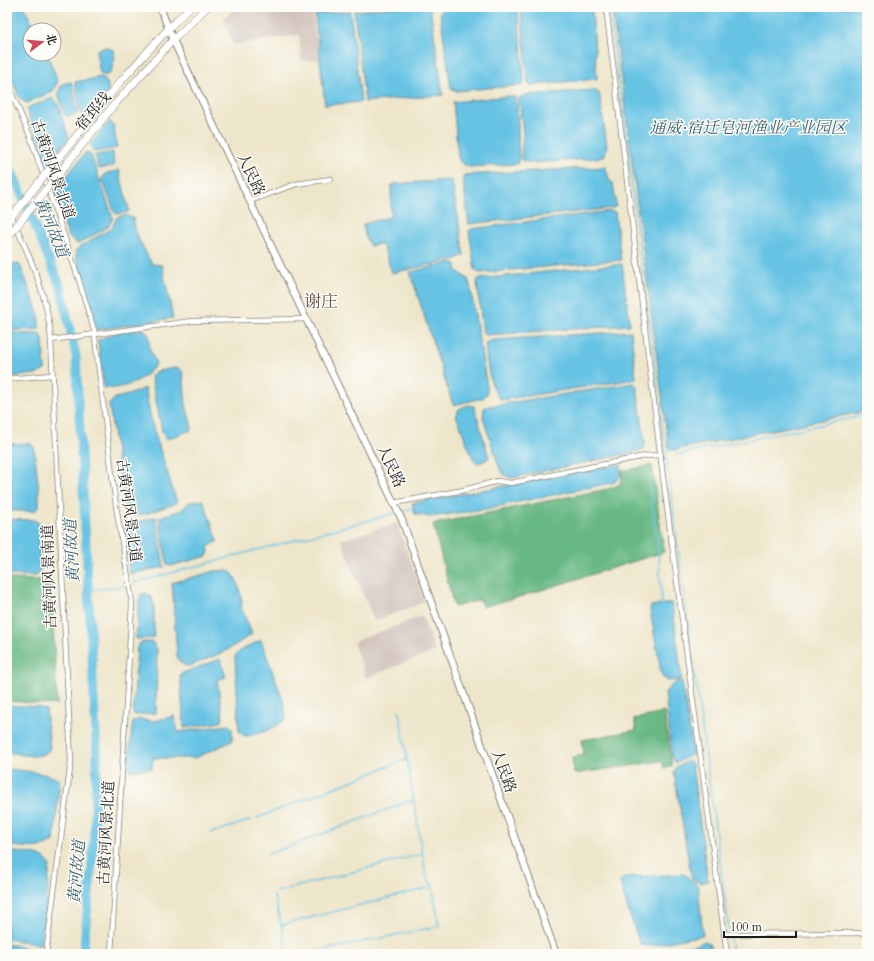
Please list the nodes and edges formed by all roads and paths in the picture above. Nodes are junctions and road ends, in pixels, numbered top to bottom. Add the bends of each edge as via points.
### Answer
1 (160, 7) edge
2 (190, 7) edge
3 (207, 7) edge
4 (606, 7) edge
5 (168, 28) junction
6 (173, 40) junction
7 (7, 83) edge
8 (331, 179) dead end
9 (250, 201) junction
10 (7, 206) edge
11 (7, 222) edge
12 (7, 238) edge
13 (306, 319) junction
14 (92, 334) junction
15 (52, 340) junction
16 (52, 375) junction
17 (7, 379) edge
18 (661, 455) junction
19 (394, 503) junction
20 (867, 933) edge
21 (724, 934) junction
22 (46, 954) edge
23 (111, 954) edge
24 (556, 954) edge
25 (727, 954) edge

1 - 5 street, 人民路
2 - 5 main road, 宿邳线
3 - 6 main road, 宿邳线
4 - 18 street
5 - 6 street, 人民路
5 - 11 main road, 宿邳线, bridge via 120,82
6 - 9 street, 人民路
6 - 12 main road, 宿邳线, bridge via 114,105
7 - 14 street, 古黄河风景北道 via 30,136 78,276
8 - 9 street via 296,184
9 - 13 street, 人民路
10 - 15 street, 古黄河风景南道 via 43,292
13 - 14 street via 192,321
13 - 19 street, 人民路
14 - 15 street
14 - 23 street, 古黄河风景北道 via 132,606
15 - 16 street, 古黄河风景南道
16 - 17 street
16 - 22 street, 古黄河风景南道 via 70,761
18 - 19 street via 641,456 511,483 498,480 464,490
18 - 21 street
19 - 24 street, 人民路
20 - 21 street
21 - 25 street

